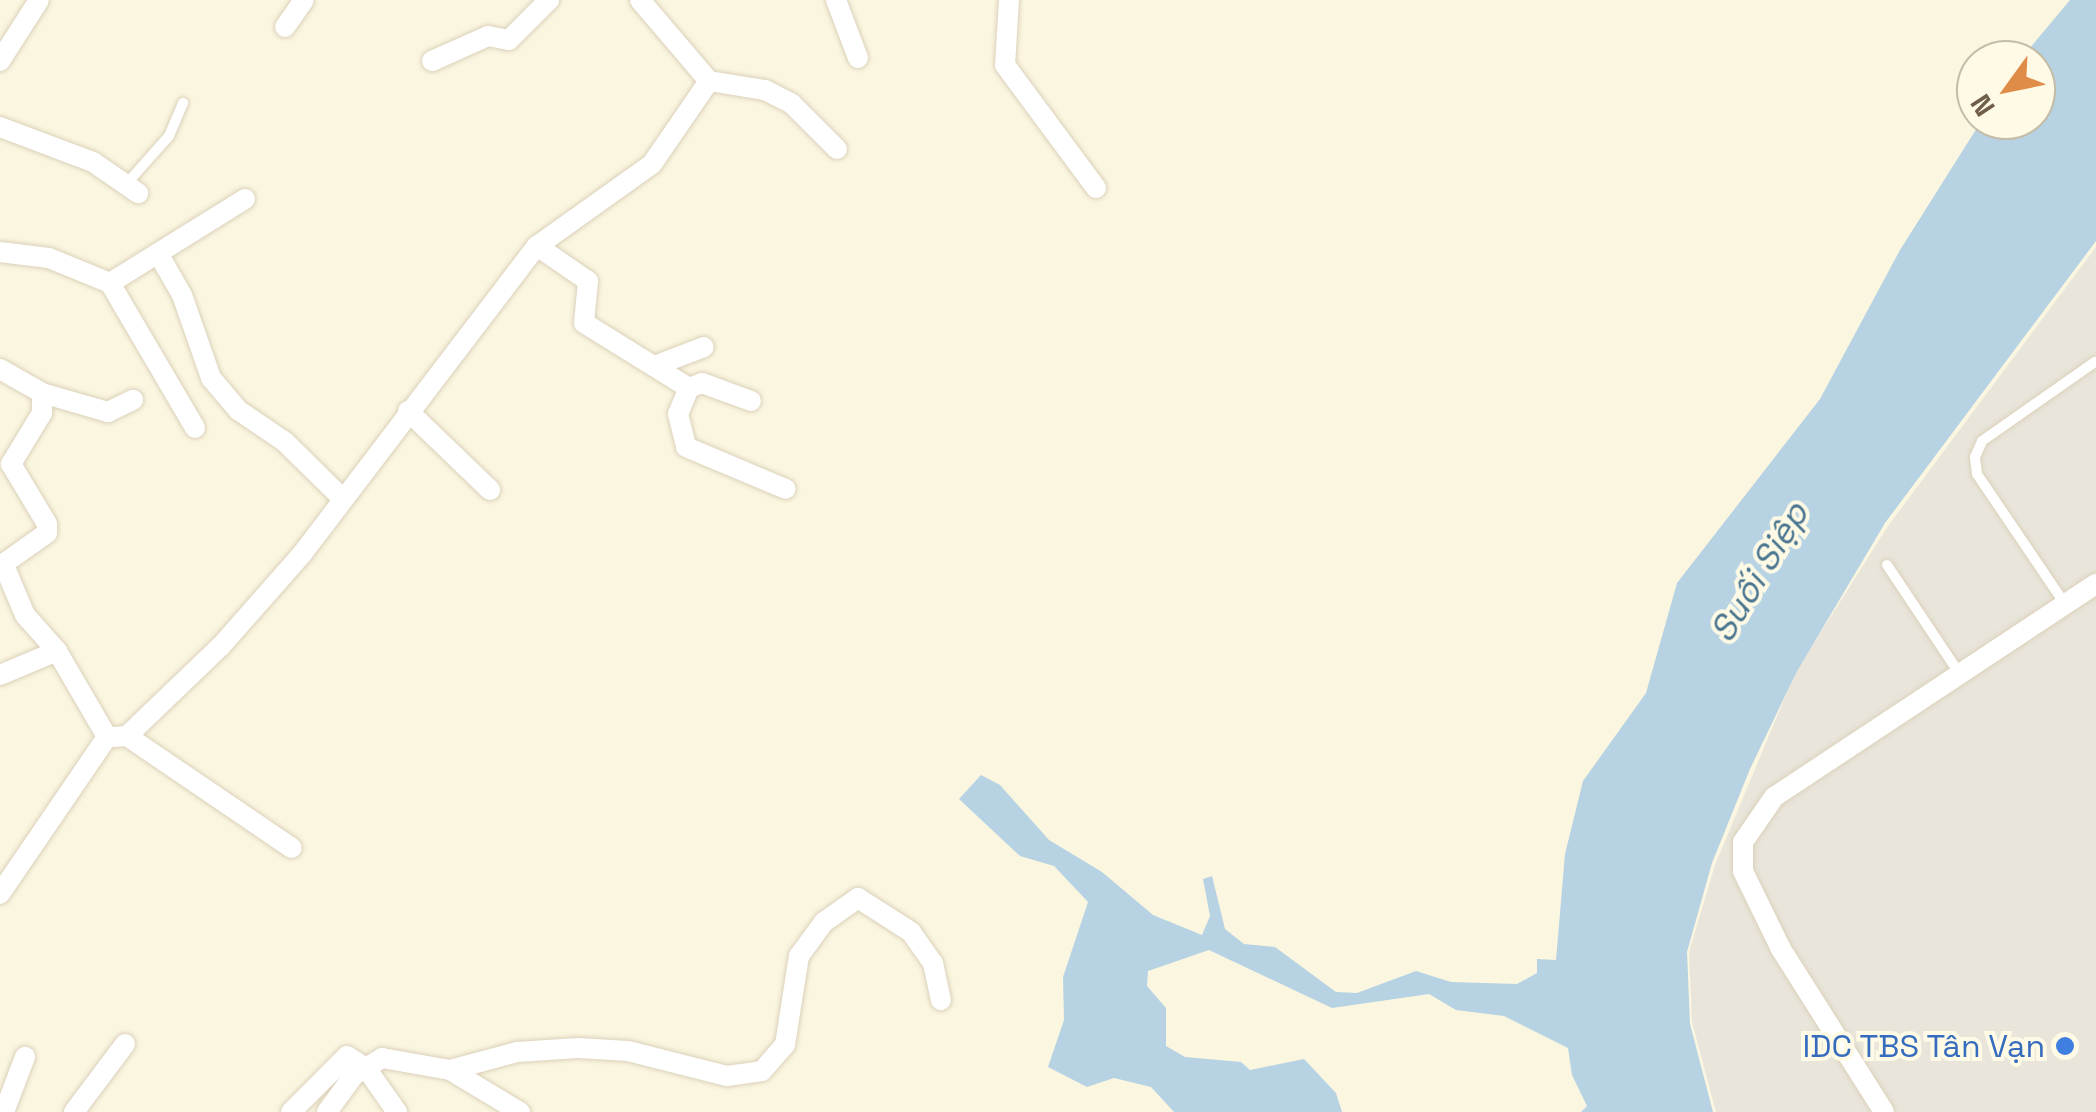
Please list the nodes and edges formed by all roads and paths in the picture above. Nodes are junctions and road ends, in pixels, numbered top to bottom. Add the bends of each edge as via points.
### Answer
1 (38, 0) edge
2 (304, 0) edge
3 (550, 0) edge
4 (836, 0) edge
5 (1008, 0) edge
6 (652, 3) edge
7 (285, 28) dead end
8 (858, 58) dead end
9 (0, 61) edge
10 (432, 61) dead end
11 (710, 81) junction
12 (183, 103) dead end
13 (0, 127) edge
14 (837, 149) dead end
15 (133, 187) joint
16 (1096, 188) dead end
17 (244, 199) dead end
18 (536, 246) junction
19 (0, 252) edge
20 (159, 256) junction
21 (110, 283) junction
22 (704, 347) dead end
23 (2095, 362) edge
24 (657, 364) junction
25 (0, 368) edge
26 (689, 388) junction
27 (42, 393) junction
28 (132, 400) dead end
29 (751, 400) dead end
30 (408, 411) junction
31 (196, 428) dead end
32 (490, 490) dead end
33 (786, 490) dead end
34 (342, 498) junction
35 (1887, 565) dead end
36 (2096, 584) edge
37 (2066, 604) junction
38 (56, 650) junction
39 (1960, 674) junction
40 (0, 675) edge
41 (117, 736) junction
42 (292, 848) dead end
43 (0, 894) edge
44 (941, 1000) dead end
45 (125, 1044) dead end
46 (24, 1057) dead end
47 (366, 1068) junction
48 (450, 1070) junction
49 (4, 1112) edge
50 (74, 1112) edge
51 (292, 1112) edge
52 (326, 1112) edge
53 (397, 1112) edge
54 (520, 1112) edge
55 (1884, 1112) edge

1 - 9 street
2 - 7 street
3 - 10 street via 509,40 488,36
4 - 8 street
5 - 16 street via 1005,65
6 - 11 street
11 - 14 street via 765,90 790,103
11 - 18 street via 652,164
12 - 15 lane
13 - 15 street
17 - 20 street
18 - 24 street via 588,281 584,323
18 - 30 street
19 - 21 street via 50,258
20 - 21 street
20 - 34 street via 182,295 211,378 238,410 285,442
21 - 31 street
22 - 24 street
23 - 37 lane via 1982,441 1975,456 1977,474
24 - 26 street
25 - 27 street
26 - 29 street via 702,383
26 - 33 street via 678,414 686,447
27 - 28 street via 108,412
27 - 38 street via 42,413 11,464 47,533 6,562 6,570 25,615
30 - 32 street
30 - 34 street
34 - 41 street via 221,646
35 - 39 lane
36 - 37 street
37 - 39 street
38 - 40 street
38 - 41 street
39 - 55 street via 1774,797 1744,842 1743,871 1780,950
41 - 42 street
41 - 43 street
44 - 48 street via 934,963 911,932 858,898 824,922 799,956 785,1045 762,1072 727,1076 628,1051 578,1048 517,1052
45 - 50 street
46 - 49 street
47 - 48 street via 382,1058
47 - 51 street via 342,1057
47 - 52 street
47 - 53 street
48 - 54 street

